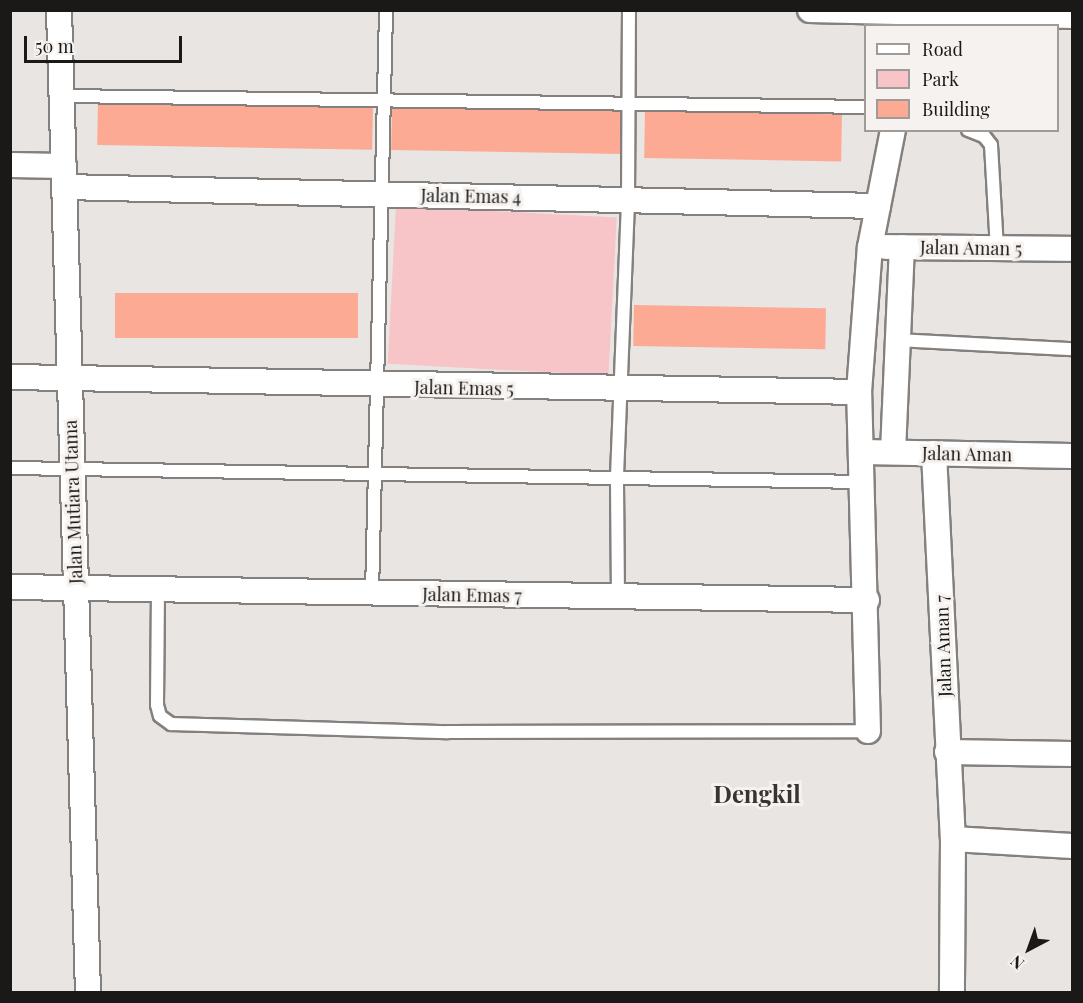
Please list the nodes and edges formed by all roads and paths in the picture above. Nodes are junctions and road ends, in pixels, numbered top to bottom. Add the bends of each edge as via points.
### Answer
1 (59, 10) edge
2 (386, 10) edge
3 (629, 10) edge
4 (810, 10) edge
5 (916, 16) edge
6 (1072, 16) edge
7 (982, 20) edge
8 (62, 96) junction
9 (384, 101) junction
10 (629, 104) junction
11 (864, 107) edge
12 (893, 132) edge
13 (973, 132) edge
14 (10, 165) edge
15 (64, 177) junction
16 (382, 194) junction
17 (628, 200) junction
18 (878, 206) junction
19 (870, 247) junction
20 (902, 247) junction
21 (997, 248) junction
22 (1072, 249) edge
23 (898, 340) junction
24 (1072, 349) edge
25 (10, 377) edge
26 (69, 378) junction
27 (378, 387) junction
28 (621, 389) junction
29 (860, 392) junction
30 (861, 452) junction
31 (893, 452) junction
32 (934, 453) junction
33 (1072, 456) edge
34 (10, 468) edge
35 (73, 469) junction
36 (375, 474) junction
37 (616, 476) junction
38 (862, 482) junction
39 (10, 587) edge
40 (76, 589) junction
41 (158, 591) junction
42 (372, 593) junction
43 (618, 597) junction
44 (867, 600) junction
45 (868, 731) joint
46 (947, 752) junction
47 (1072, 754) edge
48 (953, 839) junction
49 (1072, 846) edge
50 (88, 993) edge
51 (952, 993) edge

1 - 8 street, Jalan Mutiara Utama
2 - 9 lane
3 - 10 lane
4 - 5 street
5 - 7 street
6 - 7 street
8 - 9 lane
8 - 15 street, Jalan Mutiara Utama
9 - 10 lane
9 - 16 lane
10 - 11 lane
10 - 17 lane
12 - 18 street
13 - 21 lane via 984,136 991,145
14 - 15 street, Jalan Emas 4
15 - 16 street, Jalan Emas 4
15 - 26 street, Jalan Mutiara Utama
16 - 17 street, Jalan Emas 4
16 - 27 lane
17 - 18 street, Jalan Emas 4
17 - 28 lane
18 - 19 street
19 - 20 street, Jalan Aman 5
19 - 29 street
20 - 21 street, Jalan Aman 5
20 - 23 street
21 - 22 street, Jalan Aman 5
23 - 24 lane
23 - 31 street
25 - 26 street, Jalan Emas 5
26 - 27 street, Jalan Emas 5
26 - 35 street, Jalan Mutiara Utama
27 - 28 street, Jalan Emas 5
27 - 36 lane
28 - 29 street, Jalan Emas 5
28 - 37 lane
29 - 30 street
30 - 31 street, Jalan Aman
30 - 38 street
31 - 32 street, Jalan Aman
32 - 33 street, Jalan Aman
32 - 46 street, Jalan Aman 7
34 - 35 lane
35 - 36 lane
35 - 40 street, Jalan Mutiara Utama
36 - 37 lane
36 - 42 lane
37 - 38 lane
37 - 43 lane
38 - 44 street
39 - 40 street, Jalan Emas 7
40 - 41 street, Jalan Emas 7
40 - 50 street, Jalan Mutiara Utama
41 - 42 street, Jalan Emas 7
41 - 45 lane via 157,705 160,716 171,724 448,732
42 - 43 street, Jalan Emas 7
43 - 44 street, Jalan Emas 7
44 - 45 street
46 - 47 street
46 - 48 street, Jalan Aman 7
48 - 49 street
48 - 51 street, Jalan Aman 7

